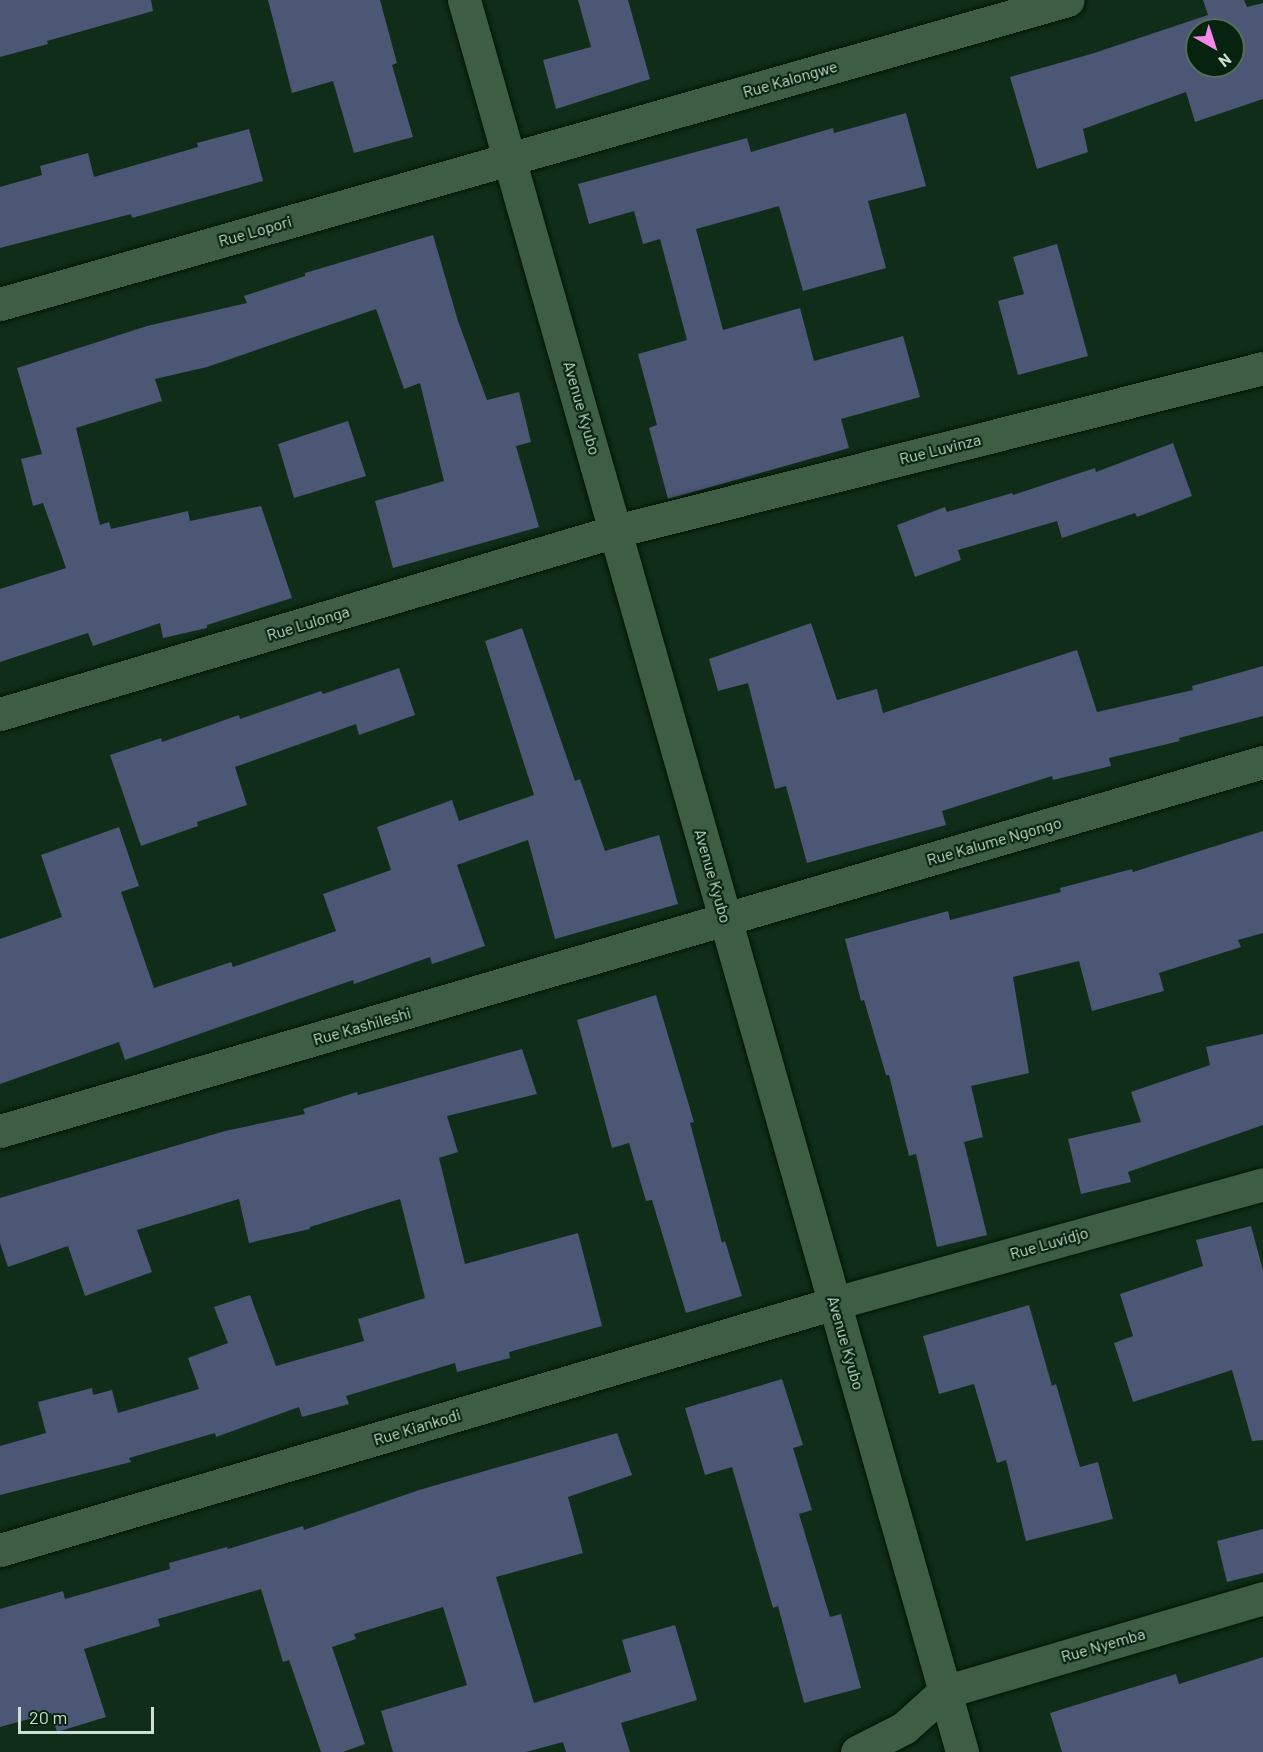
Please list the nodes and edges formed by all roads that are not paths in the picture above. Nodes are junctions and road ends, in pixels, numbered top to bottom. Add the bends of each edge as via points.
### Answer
1 (464, 0) edge
2 (1068, 0) edge
3 (511, 159) junction
4 (0, 304) edge
5 (1263, 368) edge
6 (616, 531) junction
7 (0, 714) edge
8 (1263, 762) edge
9 (725, 921) junction
10 (0, 1131) edge
11 (1263, 1184) edge
12 (835, 1303) junction
13 (0, 1550) edge
14 (1263, 1598) edge
15 (944, 1692) junction
16 (857, 1752) edge
17 (962, 1752) edge

1 - 3 street, Avenue Kyubo
2 - 3 street, Rue Kalongwe
3 - 4 street, Rue Lopori
3 - 6 street, Avenue Kyubo
5 - 6 street, Rue Luvinza
6 - 7 street, Rue Lulonga
6 - 9 street, Avenue Kyubo
8 - 9 street, Rue Kalume Ngongo
9 - 10 street, Rue Kashileshi
9 - 12 street, Avenue Kyubo
11 - 12 street, Rue Luvidjo
12 - 13 street, Rue Kiankodi
12 - 15 street, Avenue Kyubo
14 - 15 street, Rue Nyemba
15 - 16 street via 904,1728
15 - 17 street, Avenue Kyubo

